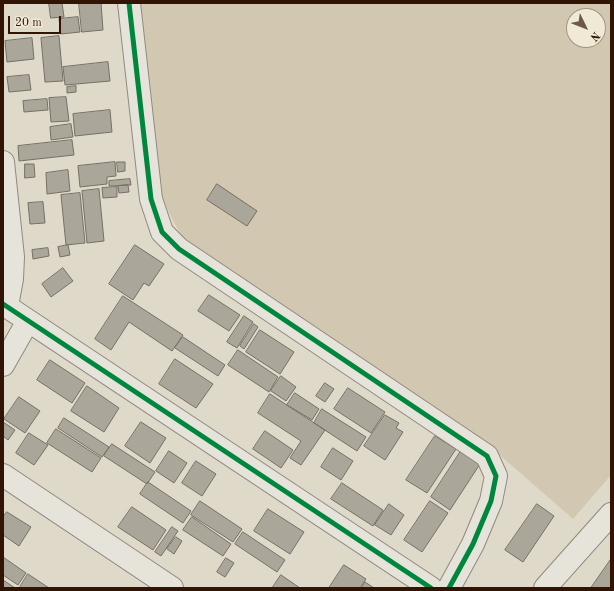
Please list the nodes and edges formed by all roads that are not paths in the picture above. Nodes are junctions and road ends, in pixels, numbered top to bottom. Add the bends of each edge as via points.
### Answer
1 (129, 3) edge
2 (3, 162) edge
3 (5, 305) edge
4 (28, 321) junction
5 (3, 364) edge
6 (3, 475) edge
7 (611, 514) edge
8 (172, 588) edge
9 (431, 588) edge
10 (449, 588) edge
11 (545, 588) edge

1 - 10 street via 151,199 162,232 179,249 487,456 496,476 491,501 473,544
2 - 3 street via 12,257 12,279
3 - 4 street
4 - 5 street
4 - 9 street
6 - 8 street
7 - 11 street

